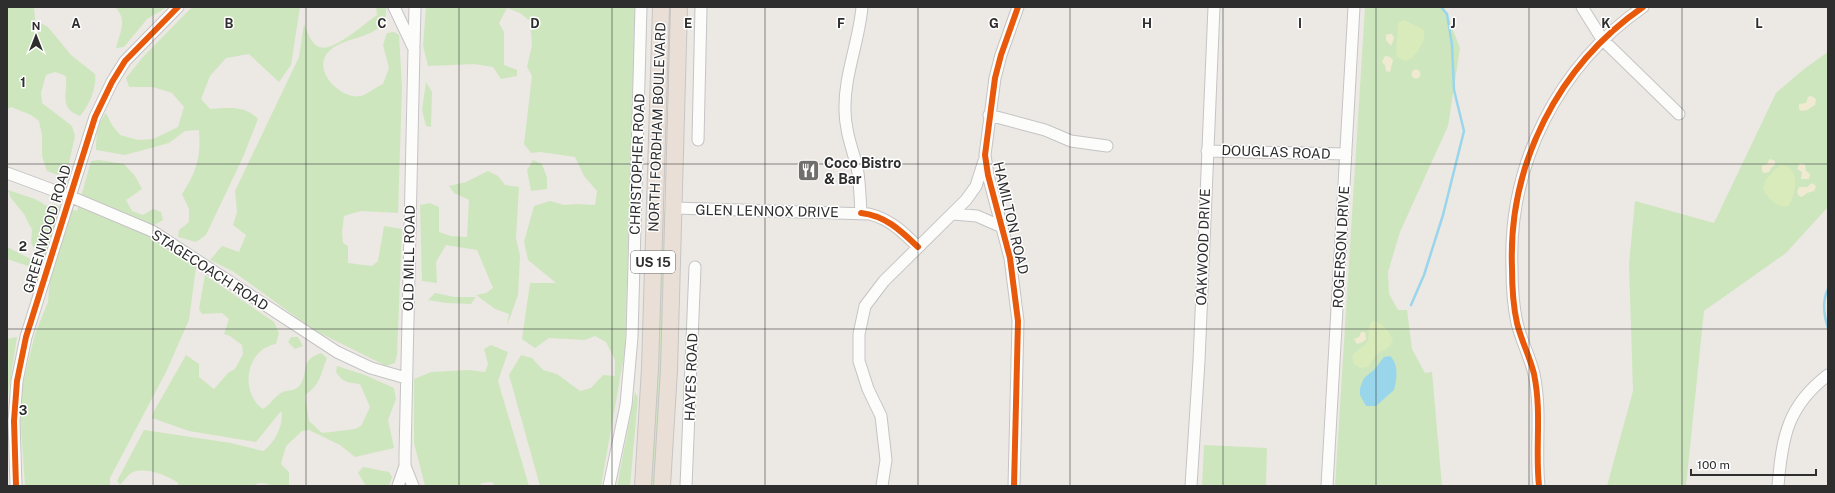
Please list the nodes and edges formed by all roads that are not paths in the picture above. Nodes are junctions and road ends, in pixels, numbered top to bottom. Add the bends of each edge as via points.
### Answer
1 (178, 7) edge
2 (394, 7) edge
3 (415, 7) edge
4 (641, 7) edge
5 (661, 7) edge
6 (679, 7) edge
7 (702, 7) edge
8 (862, 7) edge
9 (1018, 7) edge
10 (1214, 7) edge
11 (1354, 7) edge
12 (1582, 7) edge
13 (1643, 7) edge
14 (1602, 39) junction
15 (414, 49) junction
16 (658, 112) junction
17 (1679, 114) dead end
18 (989, 115) junction
19 (698, 140) dead end
20 (1107, 146) dead end
21 (1207, 150) junction
22 (1346, 154) junction
23 (985, 155) junction
24 (7, 173) edge
25 (69, 196) junction
26 (674, 208) junction
27 (861, 213) junction
28 (953, 214) junction
29 (1002, 227) junction
30 (918, 247) junction
31 (695, 267) dead end
32 (1828, 375) edge
33 (406, 378) junction
34 (405, 466) junction
35 (16, 486) edge
36 (398, 486) edge
37 (413, 486) edge
38 (609, 486) edge
39 (643, 486) edge
40 (662, 486) edge
41 (686, 486) edge
42 (882, 486) edge
43 (1014, 486) edge
44 (1191, 486) edge
45 (1327, 486) edge
46 (1539, 486) edge
47 (1778, 486) edge

1 - 25 street, GREENWOOD ROAD via 125,61 112,82 95,117
2 - 15 street, OLD MILL ROAD
3 - 15 street, OLD MILL ROAD
4 - 38 street, CHRISTOPHER ROAD via 632,337 626,405
5 - 16 highway, NORTH FORDHAM BOULEVARD / US 15
6 - 26 highway, NORTH FORDHAM BOULEVARD / US 15
7 - 19 street
8 - 27 street via 847,81 845,111 859,181
9 - 18 street, HAMILTON ROAD via 998,66
10 - 21 street, OAKWOOD DRIVE
11 - 22 street, ROGERSON DRIVE
12 - 14 street
13 - 14 street
14 - 17 street
14 - 46 street via 1574,73 1550,110 1529,155 1515,206 1511,246 1512,284 1517,322 1535,382 1539,412
15 - 33 street, OLD MILL ROAD
16 - 26 highway via 665,122 664,200
16 - 39 highway, NORTH FORDHAM BOULEVARD / US 15 via 650,375
18 - 20 street via 1045,130 1071,141
18 - 23 street, HAMILTON ROAD
21 - 22 street, DOUGLAS ROAD
21 - 44 street, OAKWOOD DRIVE via 1199,361
22 - 45 street, ROGERSON DRIVE
23 - 28 street via 976,186
23 - 29 street, HAMILTON ROAD
24 - 25 street, STAGECOACH ROAD
25 - 33 street, STAGECOACH ROAD via 152,231 337,352 372,368
25 - 35 street, GREENWOOD ROAD via 26,337 16,381
26 - 27 street, GLEN LENNOX DRIVE
26 - 40 highway, NORTH FORDHAM BOULEVARD / US 15
27 - 30 street, GLEN LENNOX DRIVE via 887,220
28 - 29 street via 977,216
28 - 30 street
29 - 43 street, HAMILTON ROAD via 1010,258 1018,320
30 - 42 street via 884,281 865,306 859,334 859,361 868,389 881,416 885,441 886,460
31 - 41 street, HAYES ROAD
32 - 47 street via 1803,400 1788,425 1781,449
33 - 34 street, OLD MILL ROAD
34 - 36 street, OLD MILL ROAD
34 - 37 street, OLD MILL ROAD

